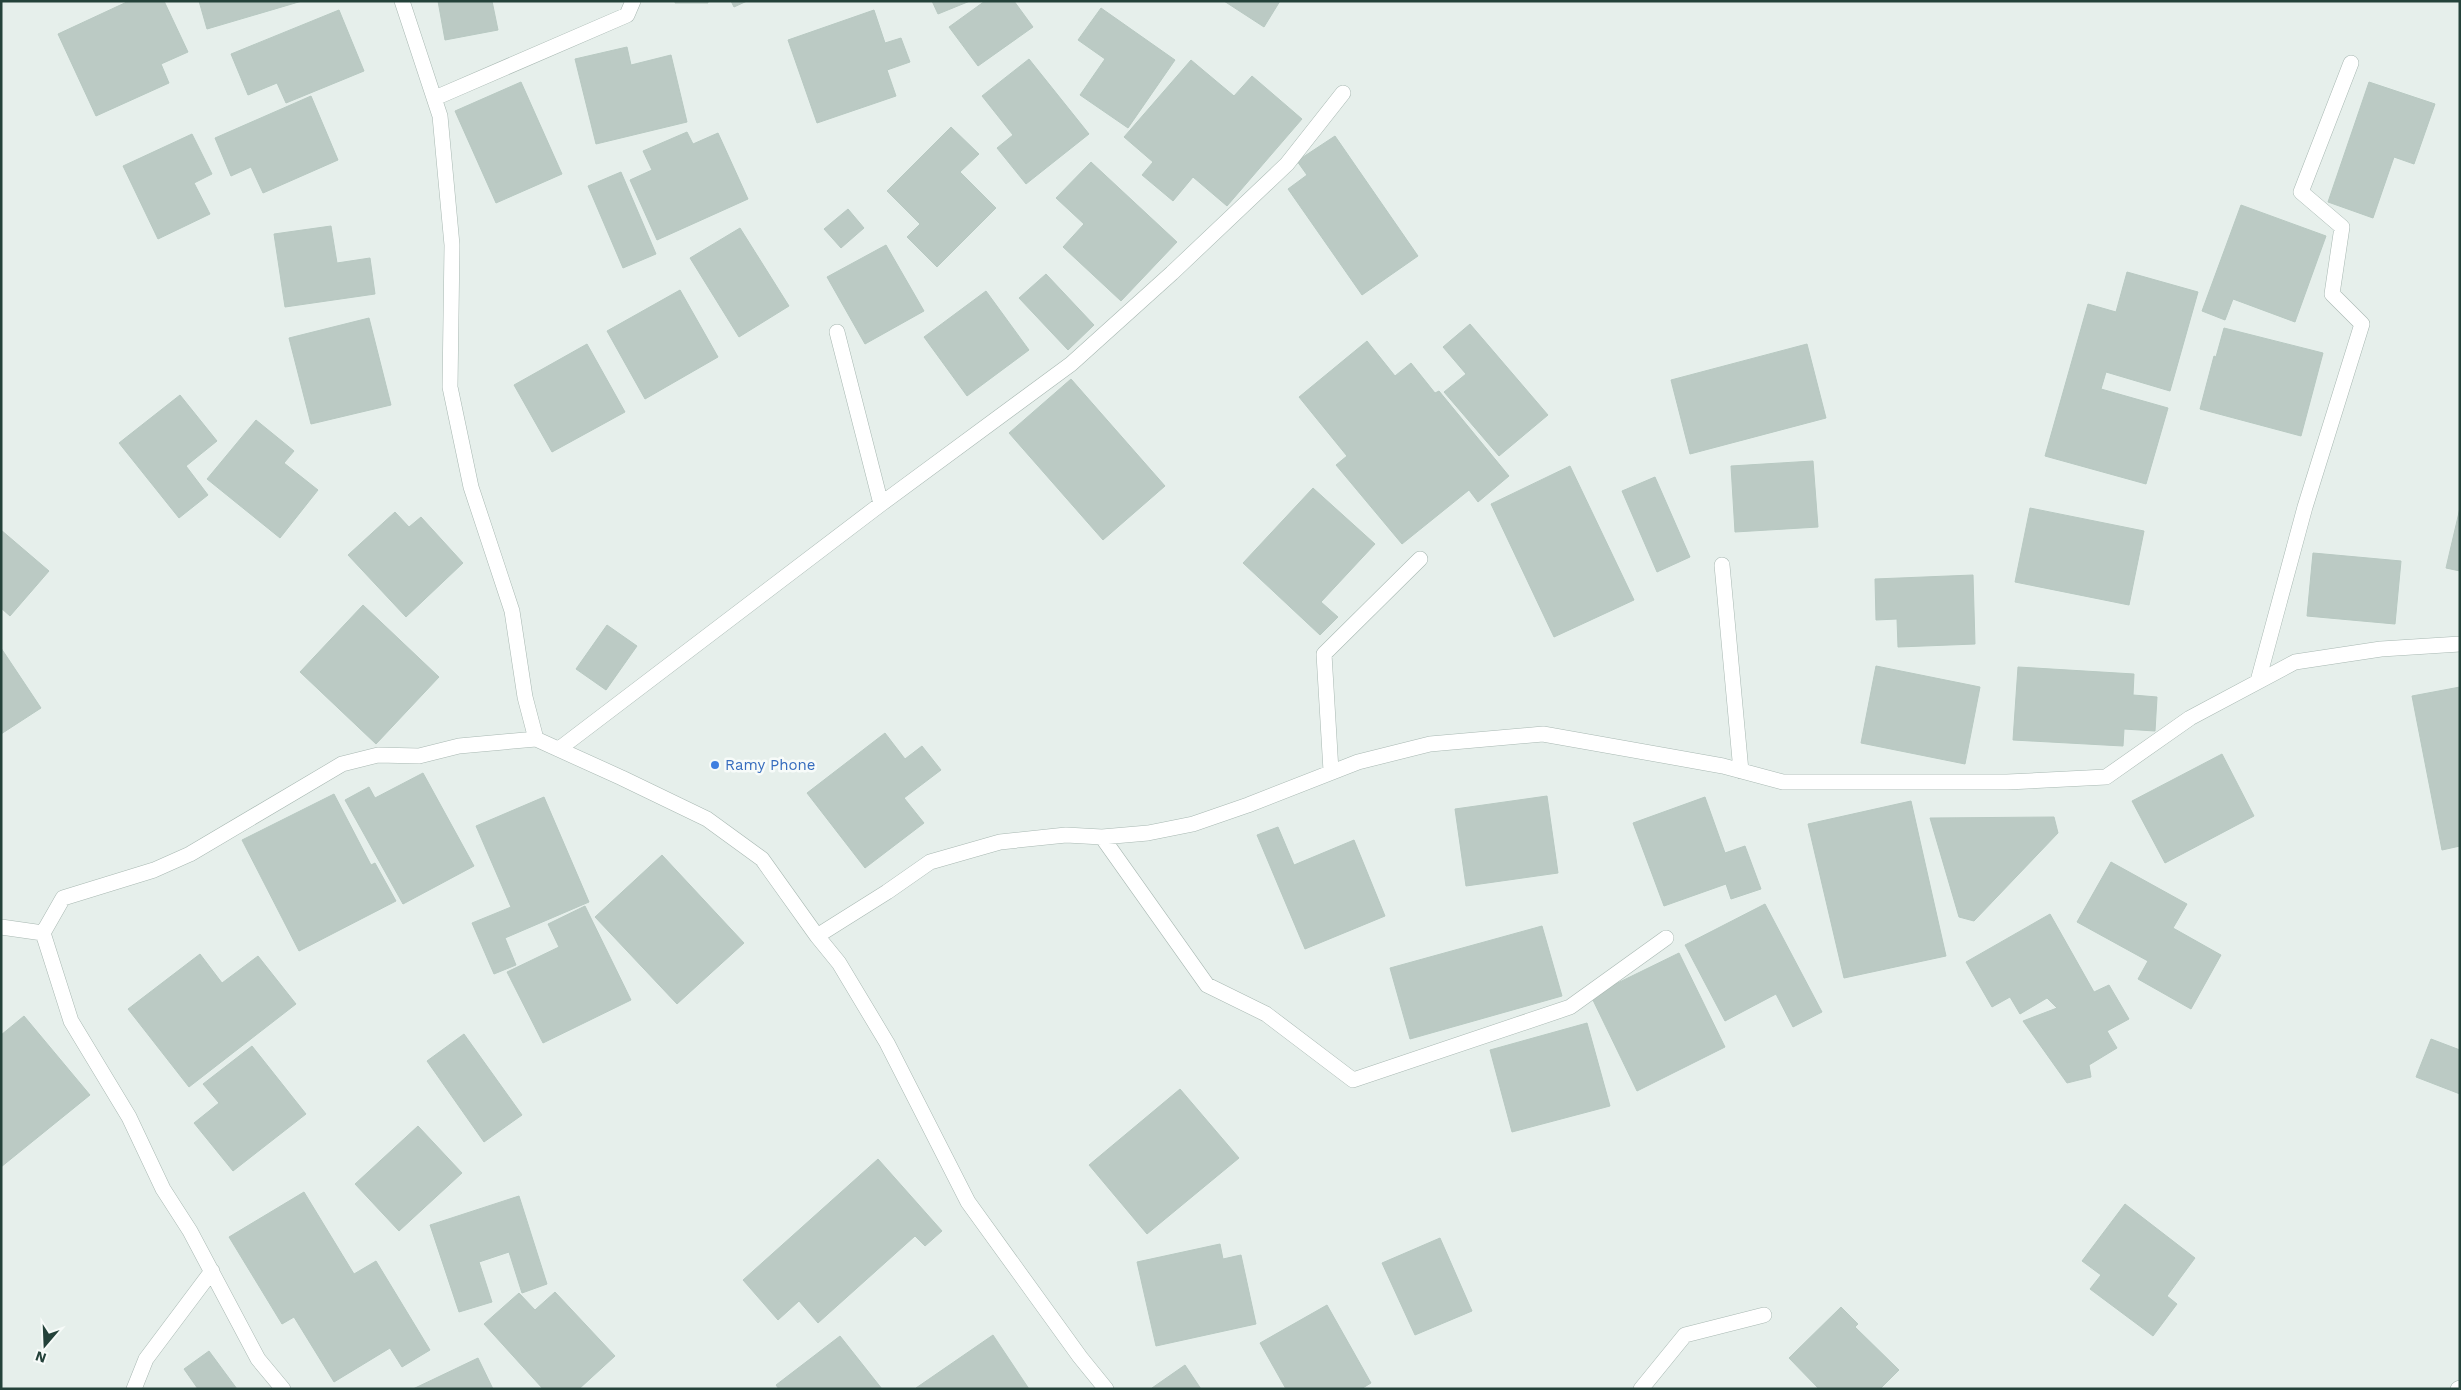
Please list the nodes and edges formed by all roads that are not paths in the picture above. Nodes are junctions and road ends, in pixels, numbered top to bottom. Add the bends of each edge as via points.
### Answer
1 (402, 1) edge
2 (633, 1) edge
3 (2351, 63) dead end
4 (1344, 93) dead end
5 (435, 98) junction
6 (837, 332) dead end
7 (881, 504) junction
8 (1420, 559) dead end
9 (1722, 565) dead end
10 (2460, 644) edge
11 (2258, 681) junction
12 (536, 738) junction
13 (559, 749) junction
14 (1330, 771) junction
15 (1741, 771) junction
16 (1102, 837) junction
17 (1, 927) edge
18 (43, 933) junction
19 (817, 936) junction
20 (1666, 938) dead end
21 (212, 1271) junction
22 (1764, 1315) dead end
23 (134, 1389) edge
24 (283, 1389) edge
25 (1106, 1389) edge
26 (1641, 1389) edge

1 - 5 street
2 - 5 street via 627,15
3 - 11 street via 2302,192 2342,227 2332,294 2362,324 2305,507
4 - 7 street via 1287,164 1072,364
5 - 12 street via 440,116 452,246 450,387 471,487 512,611 525,697
6 - 7 street
7 - 13 street
8 - 14 street via 1324,654
9 - 15 street
10 - 11 street via 2381,649 2295,662
11 - 15 street via 2190,718 2106,777 2007,782 1783,782
12 - 13 street
12 - 18 street via 459,746 419,756 378,755 342,764 190,854 154,870 63,898
13 - 19 street via 707,819 762,858
14 - 15 street via 1430,744 1543,734
14 - 16 street via 1193,824 1148,834
16 - 19 street via 1066,835 1000,842 930,862
16 - 20 street via 1207,985 1266,1014 1353,1080 1570,1008
17 - 18 street
18 - 21 street via 71,1021 129,1118 163,1189
19 - 25 street via 840,964 887,1043 968,1202
21 - 23 street via 146,1359
21 - 24 street via 258,1359
22 - 26 street via 1685,1335

